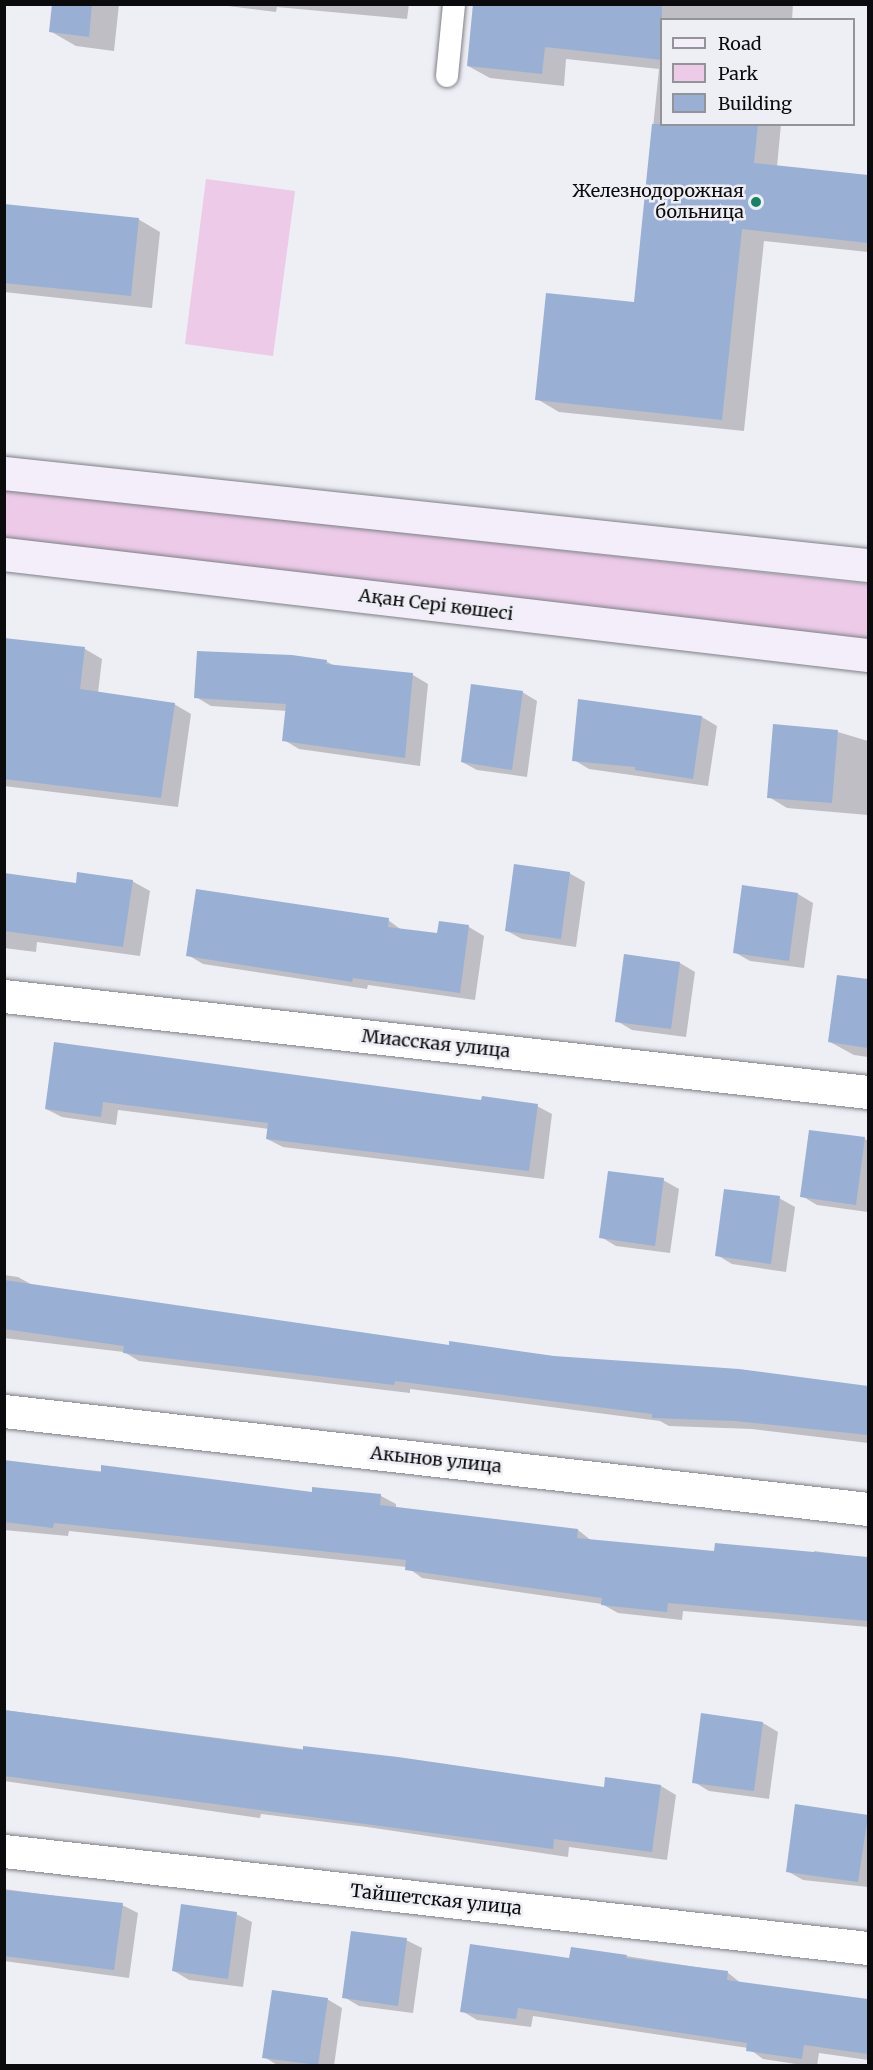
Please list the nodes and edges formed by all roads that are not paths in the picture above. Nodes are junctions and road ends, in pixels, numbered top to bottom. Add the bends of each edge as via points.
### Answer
1 (454, 4) edge
2 (447, 76) dead end
3 (4, 472) edge
4 (4, 554) edge
5 (868, 564) edge
6 (868, 655) edge
7 (4, 996) edge
8 (868, 1092) edge
9 (4, 1411) edge
10 (868, 1509) edge
11 (4, 1851) edge
12 (868, 1948) edge

1 - 2 lane
3 - 5 street
4 - 6 street, Ақан Сері көшесі
7 - 8 street, Миасская улица
9 - 10 street, Акынов улица
11 - 12 street, Тайшетская улица

